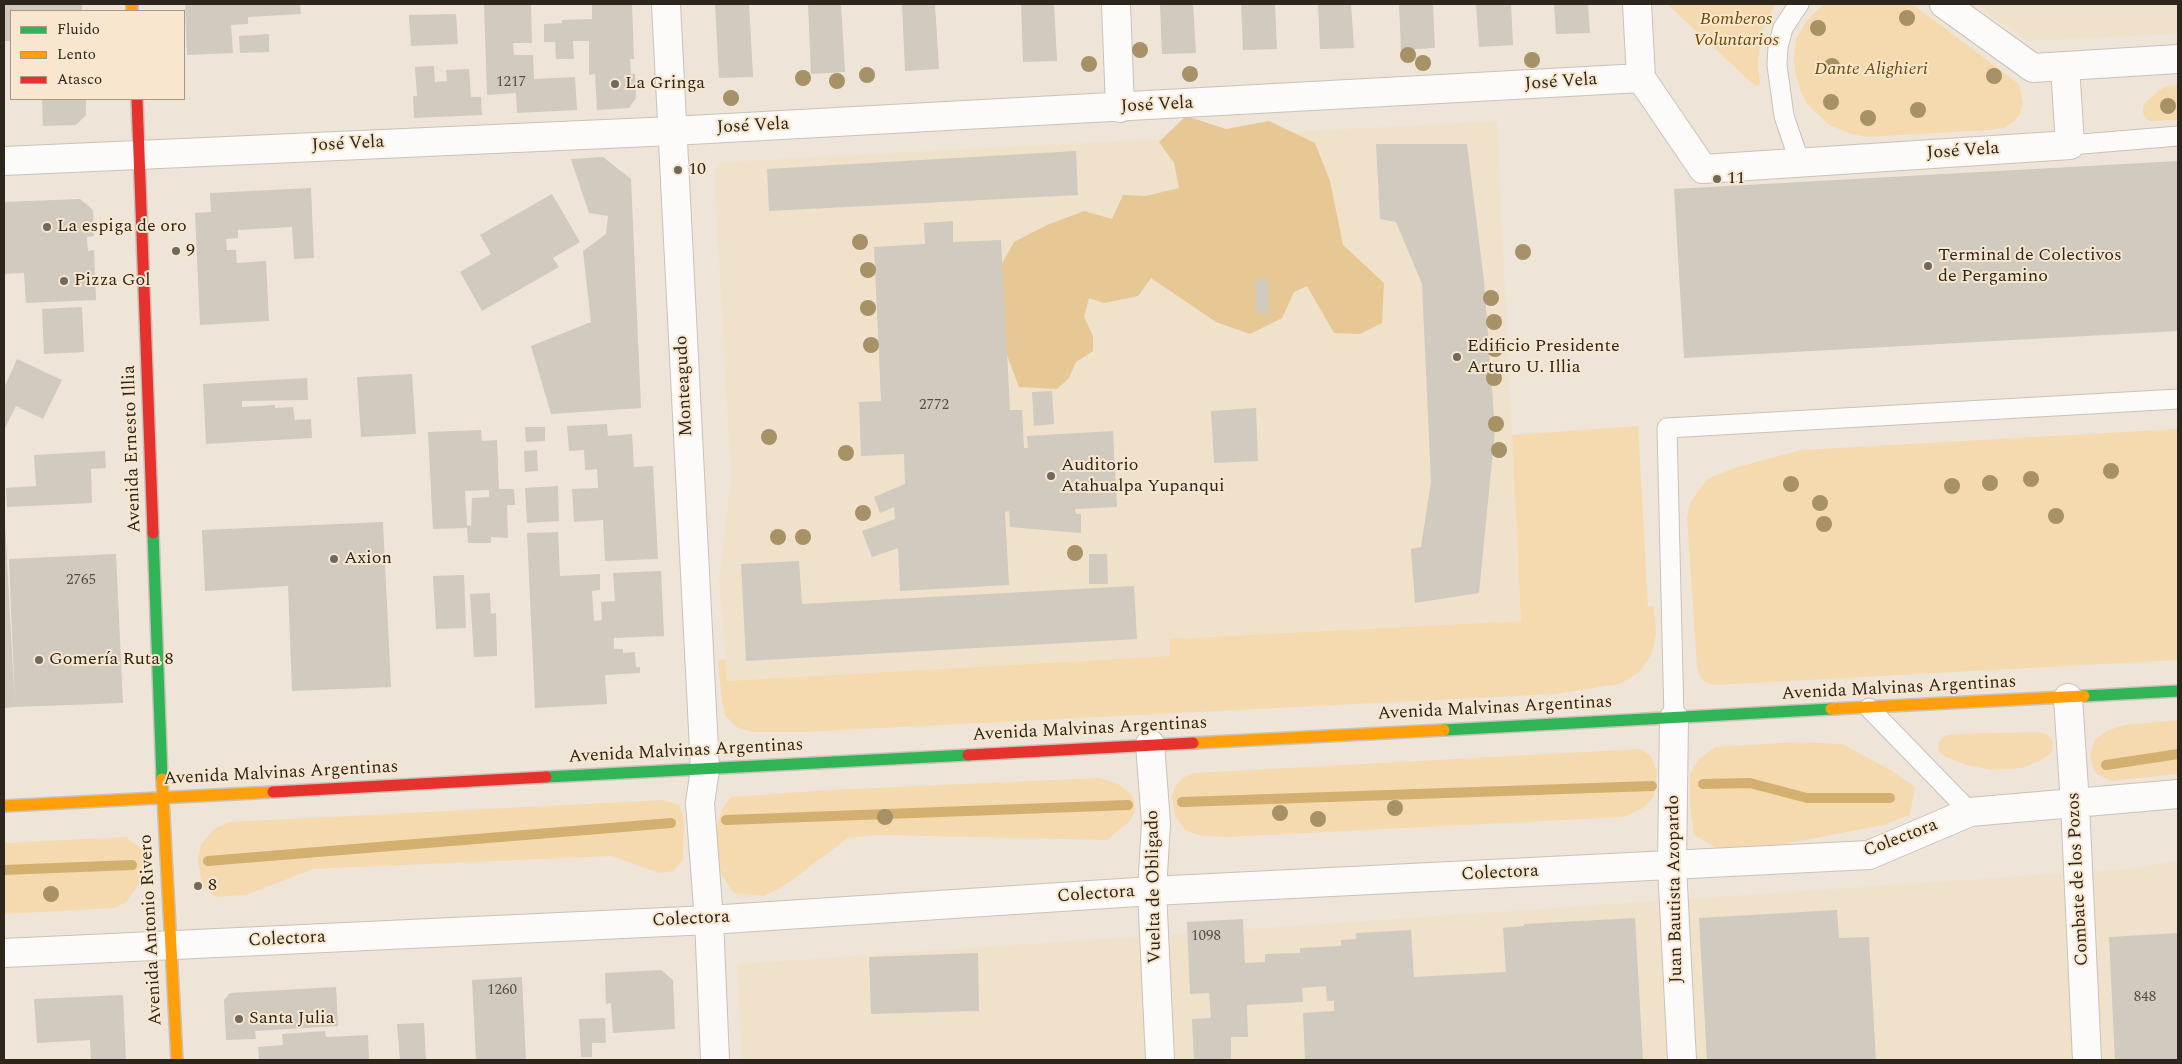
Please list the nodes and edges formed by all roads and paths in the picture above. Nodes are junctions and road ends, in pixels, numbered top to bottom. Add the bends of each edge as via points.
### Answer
1 (666, 4) edge
2 (1116, 4) edge
3 (1637, 4) edge
4 (1799, 4) edge
5 (1944, 4) edge
6 (2178, 59) edge
7 (2065, 66) junction
8 (1641, 78) junction
9 (137, 100) edge
10 (1120, 108) junction
11 (672, 131) junction
12 (2178, 136) edge
13 (2070, 145) junction
14 (140, 154) junction
15 (4, 161) edge
16 (1800, 163) junction
17 (2178, 399) edge
18 (2178, 690) edge
19 (2068, 698) junction
20 (1869, 708) junction
21 (1674, 718) junction
22 (1150, 744) junction
23 (705, 769) junction
24 (2178, 794) edge
25 (163, 798) junction
26 (2075, 804) junction
27 (4, 806) edge
28 (1970, 812) junction
29 (1672, 866) junction
30 (1152, 892) junction
31 (709, 920) junction
32 (170, 945) junction
33 (4, 953) edge
34 (176, 1060) edge
35 (715, 1060) edge
36 (1160, 1060) edge
37 (1682, 1060) edge
38 (2088, 1060) edge

1 - 11 street, Monteagudo
2 - 10 street
3 - 8 street
4 - 16 lane via 1783,28 1777,65 1784,116
5 - 7 street via 2033,68
6 - 7 street
7 - 13 street
8 - 10 street, José Vela
8 - 16 street, José Vela via 1703,169
9 - 14 main road, Avenida Ernesto Illia
10 - 11 street, José Vela
11 - 14 street, José Vela
11 - 23 street, Monteagudo
12 - 13 lane
13 - 16 street, José Vela
14 - 15 street, José Vela
14 - 25 main road, Avenida Ernesto Illia
17 - 21 lane via 1667,428
18 - 19 main road, Avenida Malvinas Argentinas
19 - 20 main road, Avenida Malvinas Argentinas
19 - 26 street, Combate de los Pozos
20 - 21 main road, Avenida Malvinas Argentinas
20 - 28 lane
21 - 22 main road, Avenida Malvinas Argentinas
21 - 29 street, Juan Bautista Azopardo
22 - 23 main road, Avenida Malvinas Argentinas
22 - 30 street, Vuelta de Obligado via 1156,823
23 - 25 main road, Avenida Malvinas Argentinas
23 - 31 street, Monteagudo via 700,803
24 - 26 street, Colectora
25 - 27 main road, Avenida Malvinas Argentinas
25 - 32 main road, Avenida Antonio Rivero
26 - 28 street, Colectora
26 - 38 street, Combate de los Pozos
28 - 29 street, Colectora via 1869,855
29 - 30 street, Colectora
29 - 37 street, Juan Bautista Azopardo
30 - 31 street, Colectora
30 - 36 street, Vuelta de Obligado
31 - 32 street, Colectora
31 - 35 street, Monteagudo
32 - 33 street, Colectora
32 - 34 main road, Avenida Antonio Rivero

